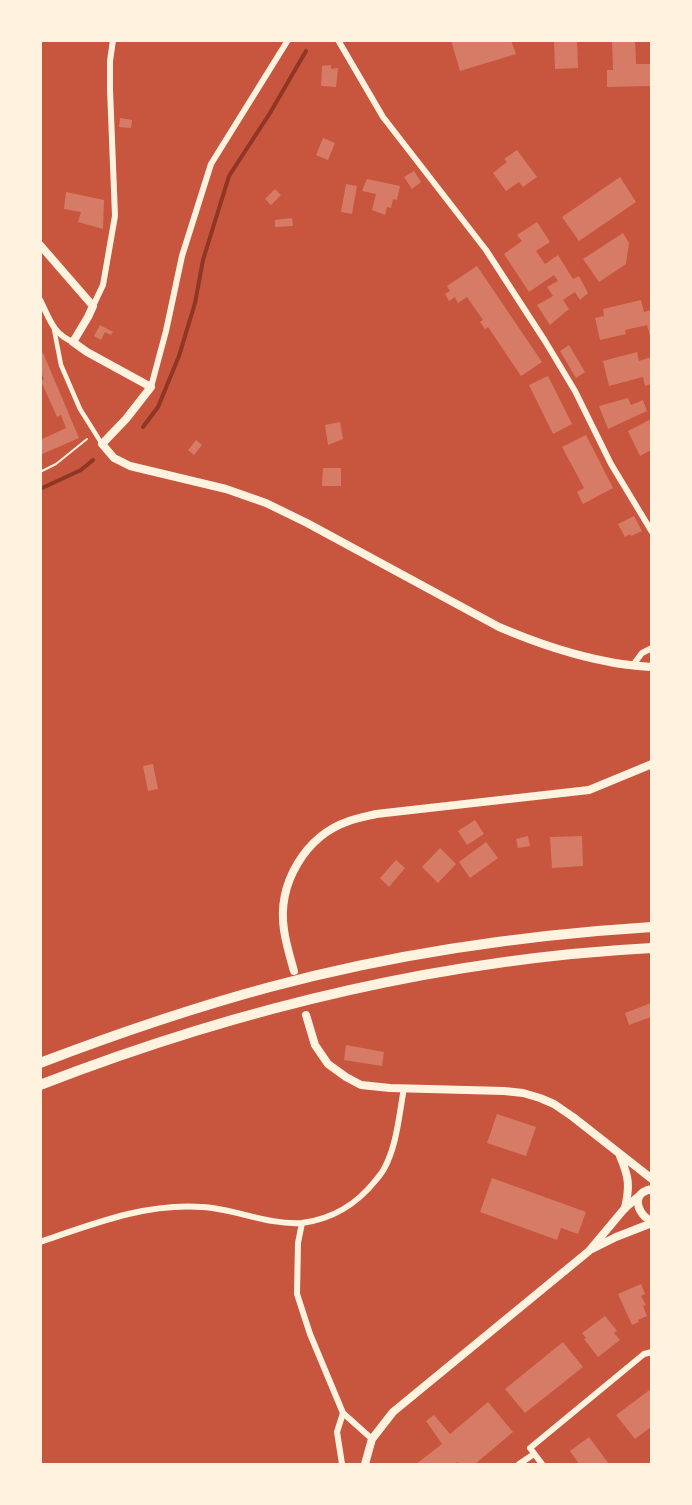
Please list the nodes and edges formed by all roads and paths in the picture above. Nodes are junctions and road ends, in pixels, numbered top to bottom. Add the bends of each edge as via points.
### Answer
1 (113, 40) edge
2 (288, 40) edge
3 (338, 40) edge
4 (40, 245) edge
5 (40, 300) edge
6 (93, 306) junction
7 (54, 328) junction
8 (73, 342) junction
9 (151, 387) junction
10 (95, 433) junction
11 (102, 444) junction
12 (40, 472) edge
13 (651, 532) edge
14 (651, 648) edge
15 (633, 665) junction
16 (651, 667) edge
17 (651, 764) edge
18 (651, 927) edge
19 (651, 948) edge
20 (294, 970) dead end
21 (306, 1015) dead end
22 (40, 1063) edge
23 (40, 1085) edge
24 (404, 1088) junction
25 (620, 1155) junction
26 (651, 1179) edge
27 (651, 1189) edge
28 (629, 1190) junction
29 (639, 1196) junction
30 (625, 1208) junction
31 (651, 1222) edge
32 (302, 1223) junction
33 (40, 1242) edge
34 (589, 1251) junction
35 (651, 1352) edge
36 (343, 1413) junction
37 (372, 1439) junction
38 (534, 1454) junction
39 (342, 1464) edge
40 (365, 1464) edge
41 (519, 1464) edge
42 (542, 1464) edge

1 - 6 street via 110,89 115,216 103,285
2 - 9 street via 211,164 182,256
3 - 13 street via 383,117 486,250 545,341
4 - 6 street
5 - 7 street
6 - 8 street
7 - 8 street via 61,337
7 - 10 street via 61,364
8 - 9 street
9 - 11 street
10 - 11 street
10 - 12 path
11 - 15 street via 114,458 130,466 226,489 266,503 523,637 600,660
14 - 15 street
15 - 16 street
17 - 20 street via 589,790 376,814 349,821 324,834 303,855 290,876 284,901 284,929
18 - 22 highway via 508,941 316,976 124,1031
19 - 23 highway via 499,963 277,1006
21 - 24 street via 315,1045 328,1064 362,1085
24 - 25 street via 504,1091 540,1098 573,1117
24 - 32 street via 384,1170 346,1208 318,1221
25 - 26 street
25 - 28 street
27 - 29 main road
28 - 29 street
28 - 30 street
29 - 30 main road
29 - 31 main road via 641,1213
30 - 34 main road
31 - 34 main road
32 - 33 street via 266,1221 203,1207 164,1207 112,1218
32 - 36 street via 297,1294
34 - 37 main road via 393,1412
35 - 38 street via 530,1448
36 - 37 street
36 - 39 street via 337,1432
37 - 40 main road
38 - 41 street
38 - 42 street

